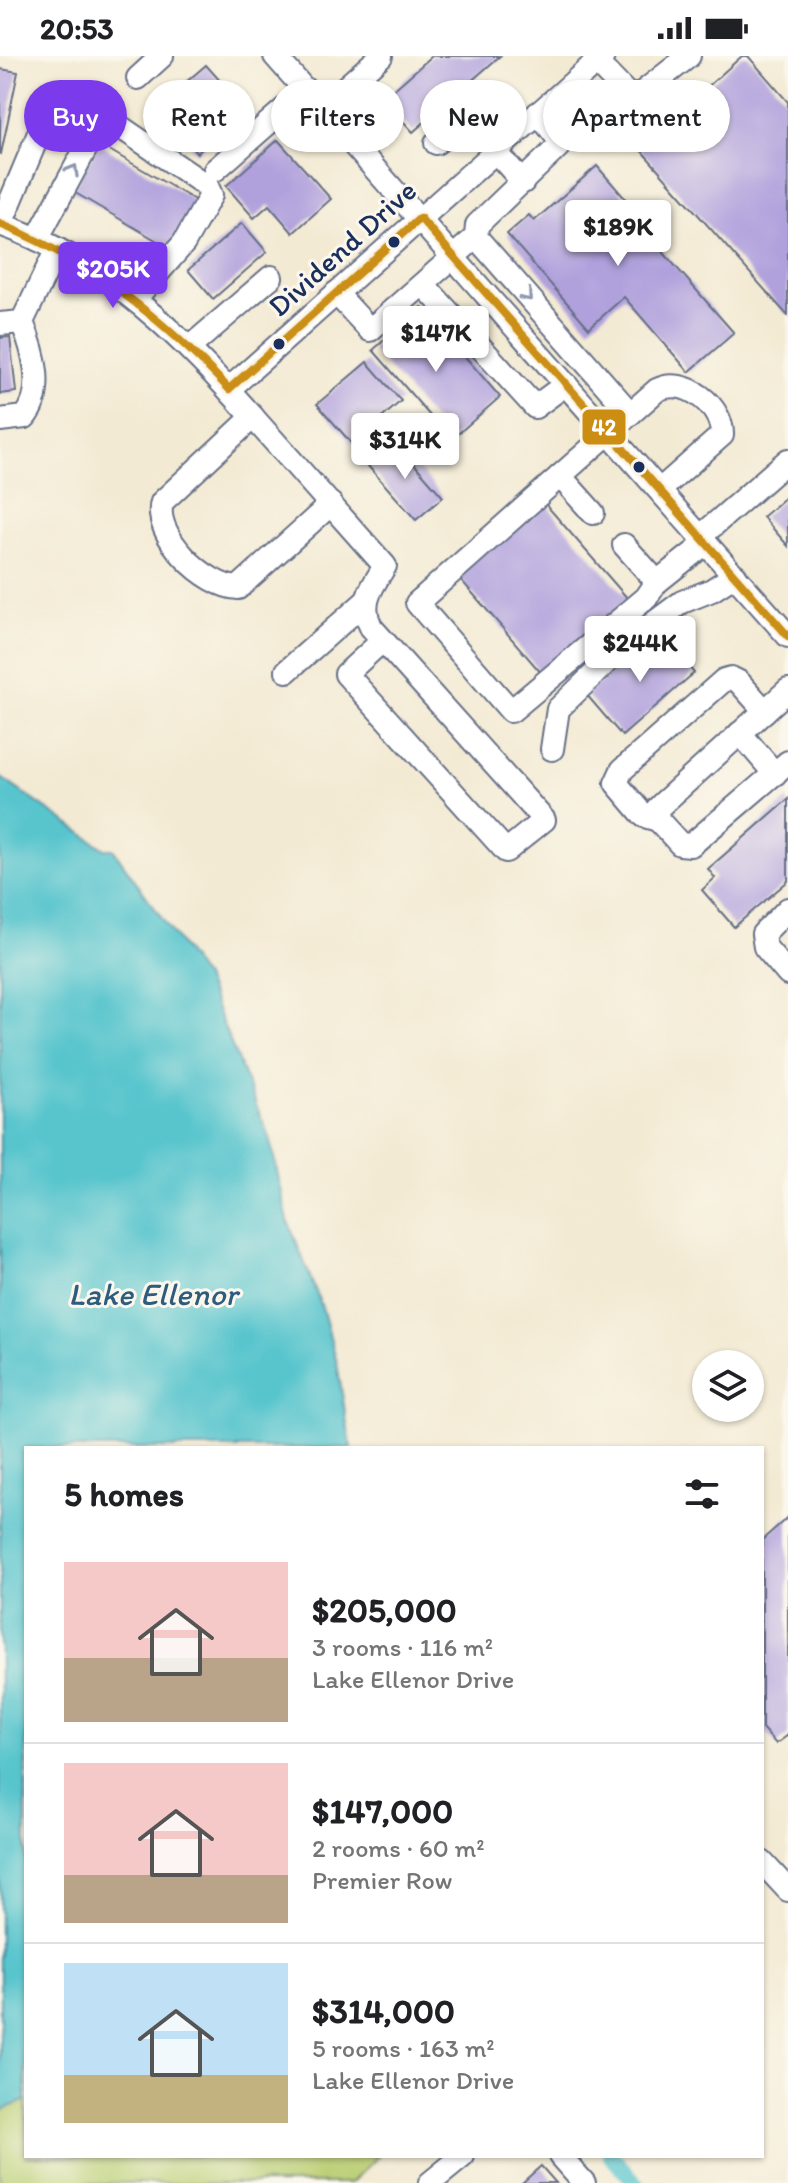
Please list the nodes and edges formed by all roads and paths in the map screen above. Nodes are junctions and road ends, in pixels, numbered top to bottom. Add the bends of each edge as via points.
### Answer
1 (162, 56) edge
2 (275, 56) edge
3 (381, 56) edge
4 (689, 56) edge
5 (600, 59) edge
6 (138, 78) dead end
7 (297, 80) edge
8 (354, 80) edge
9 (538, 113) junction
10 (271, 121) edge
11 (527, 123) edge
12 (31, 152) edge
13 (361, 152) edge
14 (494, 152) edge
15 (496, 152) edge
16 (215, 170) dead end
17 (523, 182) junction
18 (420, 218) junction
19 (0, 224) edge
20 (476, 237) junction
21 (37, 239) junction
22 (57, 249) junction
23 (454, 257) junction
24 (271, 277) dead end
25 (423, 284) junction
26 (336, 293) junction
27 (136, 298) junction
28 (11, 323) edge
29 (190, 347) junction
30 (566, 384) junction
31 (229, 389) junction
32 (630, 413) junction
33 (253, 417) junction
34 (0, 420) edge
35 (609, 433) junction
36 (788, 460) edge
37 (560, 476) junction
38 (660, 490) junction
39 (331, 504) junction
40 (593, 513) dead end
41 (703, 540) junction
42 (624, 545) dead end
43 (735, 575) junction
44 (657, 582) junction
45 (366, 601) junction
46 (786, 629) edge
47 (382, 641) junction
48 (287, 671) dead end
49 (788, 690) edge
50 (765, 711) junction
51 (740, 733) junction
52 (552, 749) dead end
53 (781, 768) edge
54 (658, 820) junction
55 (788, 909) edge
56 (788, 974) edge
57 (764, 1864) edge
58 (788, 1890) edge
59 (461, 2158) edge
60 (562, 2158) edge
61 (430, 2183) edge
62 (584, 2183) edge

1 - 6 street
2 - 7 street
3 - 8 street
4 - 5 street via 633,100
5 - 9 street, Dividend Drive
9 - 11 street, Dividend Drive
9 - 17 street via 559,146
10 - 16 street
12 - 19 street
13 - 18 street
14 - 18 street, Dividend Drive
15 - 17 street
17 - 20 street via 477,225
18 - 23 street
18 - 26 street, Dividend Drive
19 - 21 street
20 - 23 street
20 -> 32 street
21 - 22 street
21 -> 27 street via 93,135 107,122 116,124 207,186 211,195 184,243
22 - 27 street
22 - 28 street
23 - 25 street
23 - 30 street
24 - 29 street
25 - 26 street via 370,330
25 - 30 street via 535,407
26 - 31 street, Dividend Drive
27 - 29 street
28 - 34 street via 35,354 35,404 25,417
29 - 31 street
30 - 35 street
31 - 33 street
32 - 35 street
32 - 38 street via 657,390 681,384 708,405 722,425 722,435
33 - 39 street
33 - 39 street via 162,502 162,528 202,574 225,588 238,588
35 - 37 street
35 - 38 street
36 - 41 street
37 - 40 street
37 - 44 street via 417,603 511,711 646,598
38 - 41 street
39 - 45 street via 385,566
41 - 43 street
41 - 44 street
42 - 44 street
43 - 46 street
43 - 52 street via 624,645 558,709
45 - 47 street via 363,612
45 - 48 street
47 - 47 street via 544,820 506,851 346,674
49 - 50 street
50 - 51 street
50 - 54 street via 739,682 724,680 622,770 616,783 644,816
51 - 53 street
51 - 54 street via 657,809
53 - 54 street via 691,845 680,844
55 - 56 street via 763,934 765,947
57 - 58 street
59 - 61 street
60 - 62 street

